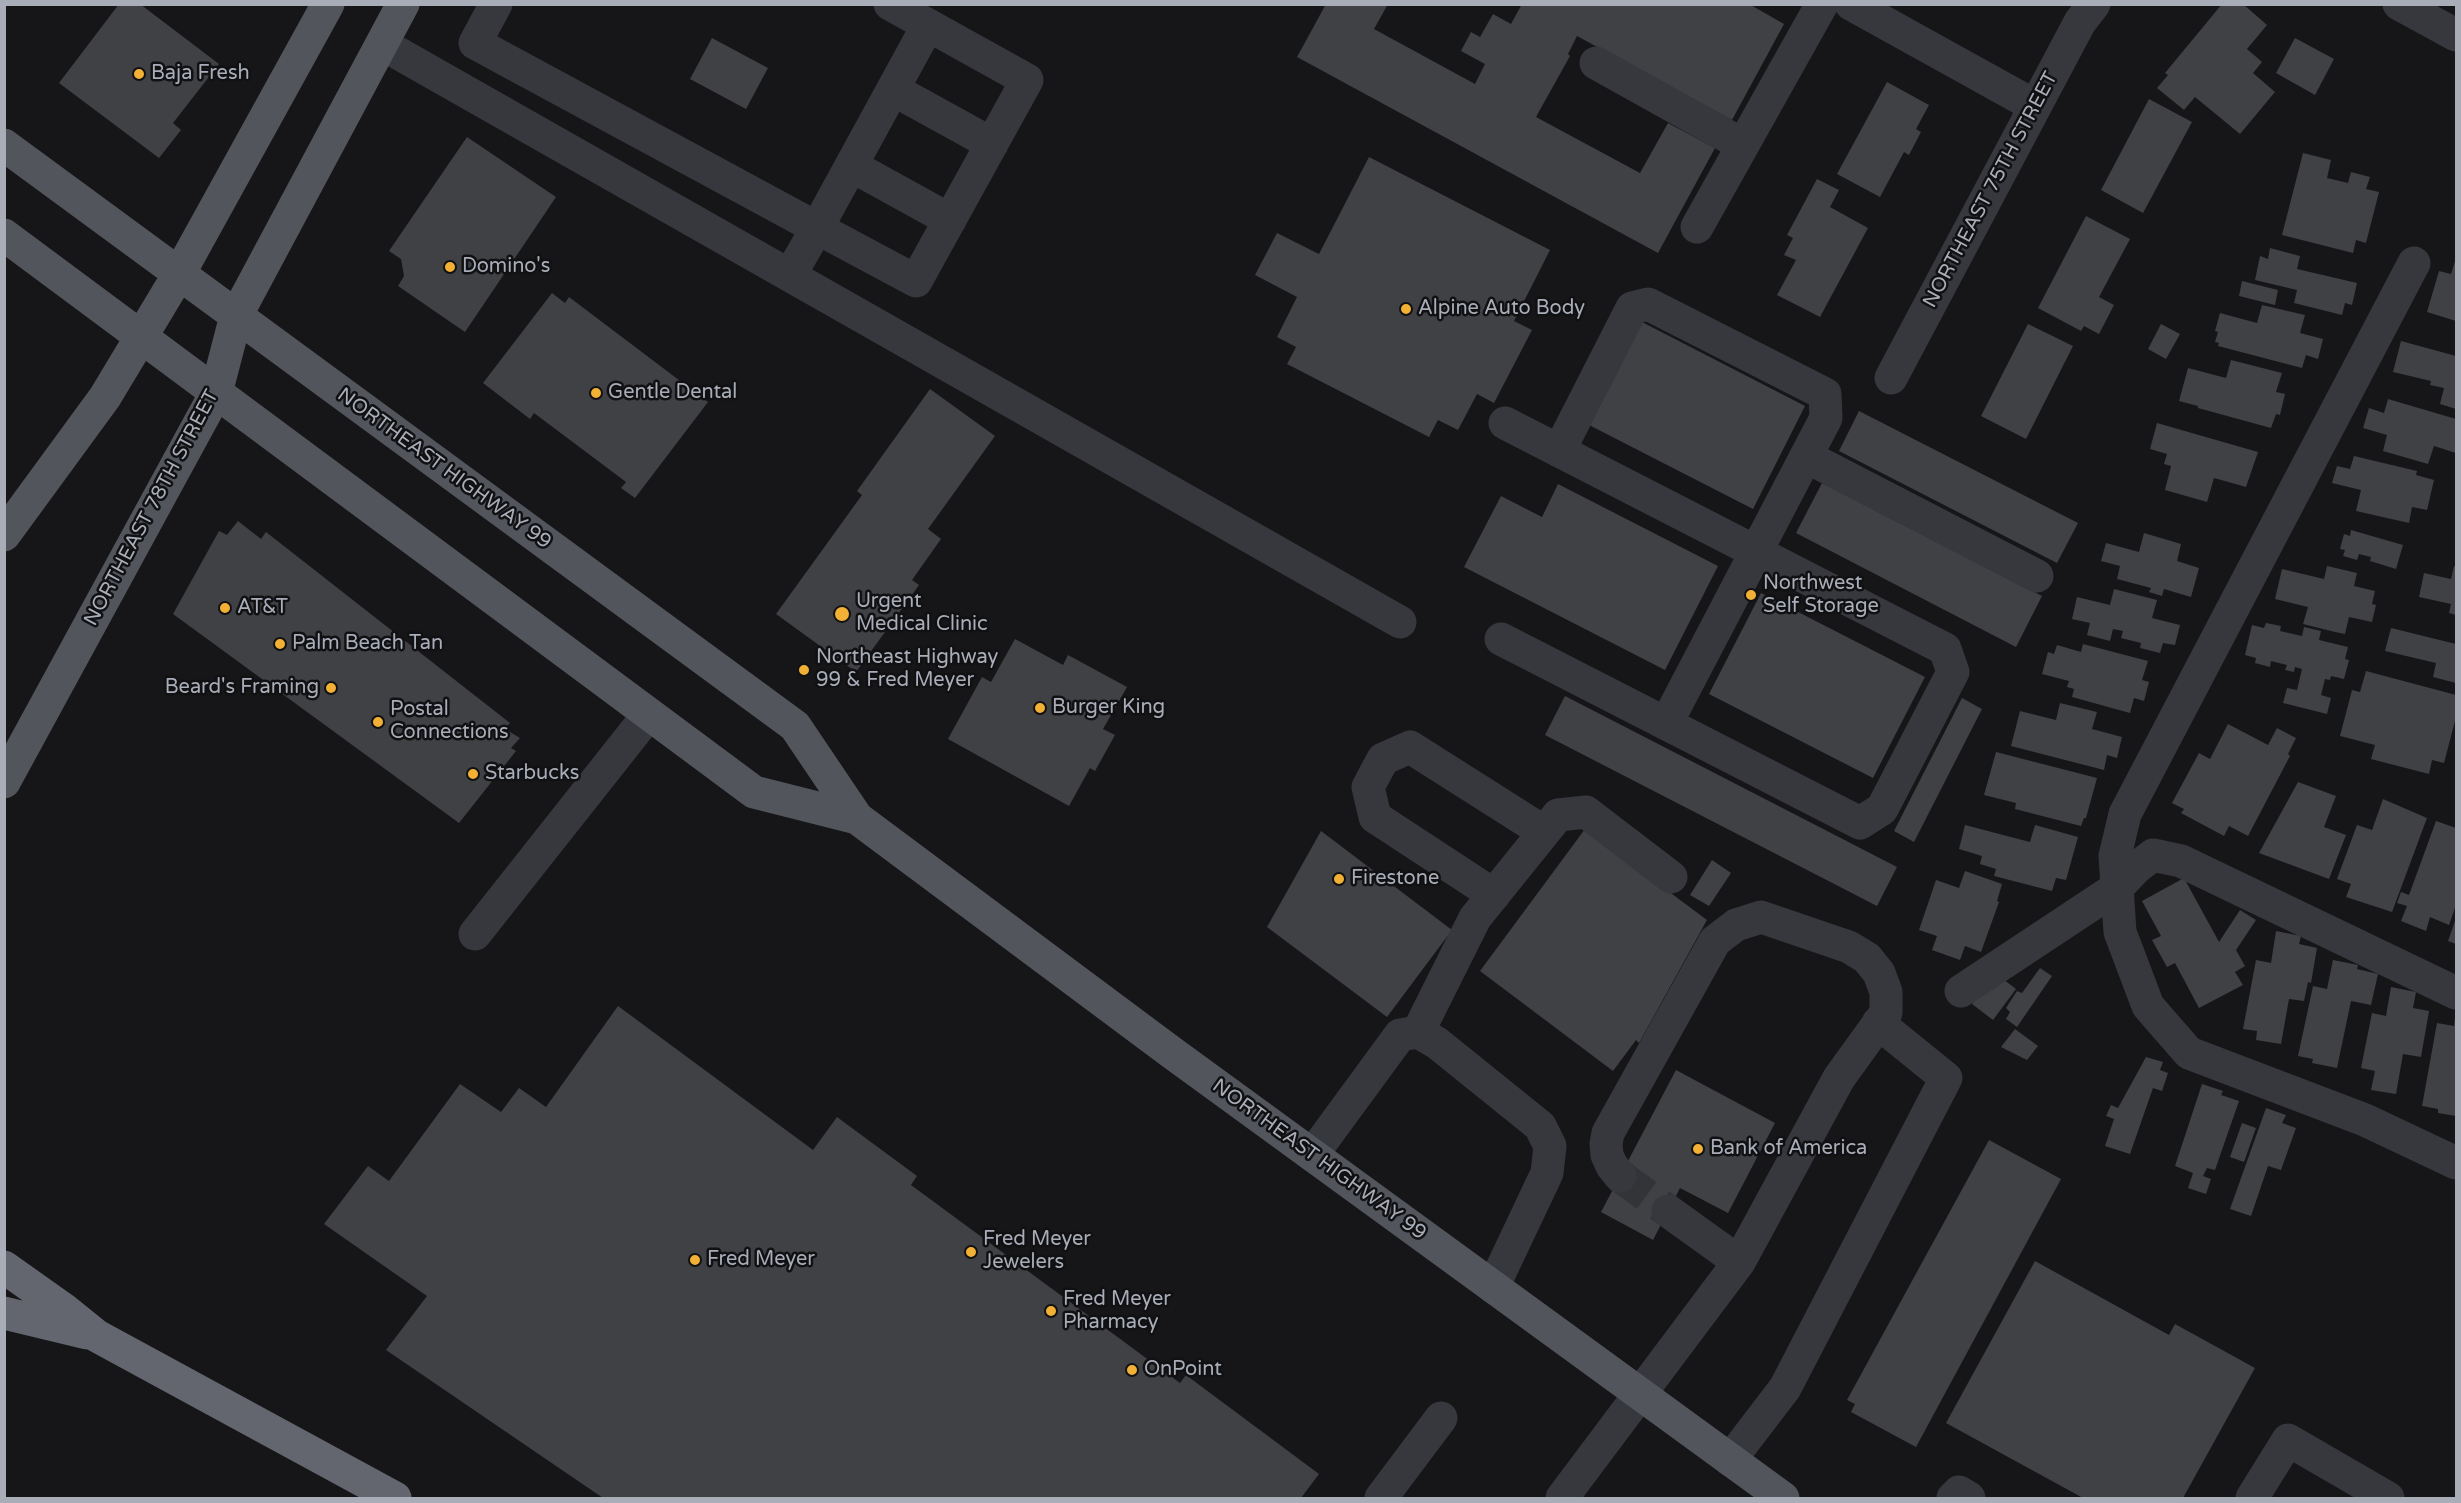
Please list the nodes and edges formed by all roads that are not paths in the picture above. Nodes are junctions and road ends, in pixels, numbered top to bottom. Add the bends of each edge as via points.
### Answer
1 (328, 4) edge
2 (403, 4) edge
3 (496, 4) edge
4 (890, 4) edge
5 (1822, 4) edge
6 (1851, 4) edge
7 (2094, 4) edge
8 (2399, 4) edge
9 (928, 25) junction
10 (2457, 35) edge
11 (382, 44) junction
12 (1596, 63) dead end
13 (894, 90) junction
14 (2035, 106) junction
15 (992, 144) junction
16 (4, 145) edge
17 (1743, 145) junction
18 (852, 166) junction
19 (950, 220) junction
20 (1696, 227) dead end
21 (817, 228) junction
22 (4, 235) edge
23 (2414, 263) dead end
24 (179, 274) junction
25 (789, 275) junction
26 (236, 316) junction
27 (141, 337) junction
28 (1891, 378) dead end
29 (216, 393) junction
30 (1505, 423) dead end
31 (1559, 451) junction
32 (1806, 457) junction
33 (4, 535) edge
34 (1756, 552) junction
35 (2037, 576) dead end
36 (1400, 622) dead end
37 (1500, 639) dead end
38 (649, 714) junction
39 (1666, 724) junction
40 (4, 782) edge
41 (857, 818) junction
42 (1544, 832) junction
43 (1671, 877) dead end
44 (2118, 887) junction
45 (1494, 895) junction
46 (475, 934) dead end
47 (1961, 991) dead end
48 (2457, 993) edge
49 (1878, 1023) junction
50 (1418, 1032) junction
51 (1312, 1155) junction
52 (2457, 1163) edge
53 (1620, 1176) tunnel mouth
54 (1668, 1211) tunnel mouth
55 (1739, 1262) junction
56 (4, 1267) edge
57 (1493, 1287) junction
58 (4, 1312) edge
59 (97, 1336) junction
60 (1638, 1394) junction
61 (1441, 1418) dead end
62 (1730, 1460) junction
63 (1384, 1495) edge
64 (394, 1498) edge
65 (1562, 1498) edge
66 (1783, 1498) edge
67 (1953, 1498) edge
68 (1969, 1498) edge
69 (2252, 1498) edge
70 (2388, 1498) edge

1 - 24 main road
2 - 11 main road, NORTHEAST 78TH STREET
3 - 21 street via 475,43
4 - 9 street
5 - 17 street
6 - 14 street
7 - 14 street, NORTHEAST 75TH STREET via 2080,22
8 - 10 street
9 - 13 street
9 - 15 street via 1027,80
11 - 25 street
11 - 26 main road, NORTHEAST 78TH STREET
12 - 17 street
13 - 15 street
13 - 18 street
14 - 28 street, NORTHEAST 75TH STREET
15 - 19 street
16 - 24 main road, NORTHEAST HIGHWAY 99
17 - 20 street
18 - 19 street
18 - 21 street
19 - 21 street via 916,281
21 - 25 street
22 - 27 main road, NORTHEAST HIGHWAY 99
23 - 44 street via 2125,814 2115,856
24 - 26 main road, NORTHEAST HIGHWAY 99
24 - 27 main road
25 - 36 street
26 - 29 main road, NORTHEAST 78TH STREET
26 - 41 main road, NORTHEAST HIGHWAY 99 via 795,726
27 - 29 main road, NORTHEAST HIGHWAY 99
27 - 33 main road via 105,397
29 - 38 main road, NORTHEAST HIGHWAY 99
29 - 40 main road, NORTHEAST 78TH STREET
30 - 31 street
31 - 32 street via 1632,308 1648,304 1825,394 1826,418
31 - 34 street
32 - 34 street
32 - 35 street
34 - 39 street
34 - 39 street via 1945,649 1953,672 1882,809 1860,823
37 - 39 street
38 - 41 main road, NORTHEAST HIGHWAY 99 via 754,792
38 - 46 street
41 - 51 main road, NORTHEAST HIGHWAY 99
42 - 43 street via 1558,815 1586,812
42 - 45 street
42 - 45 street via 1410,747 1383,759 1368,787 1375,817
44 - 47 street
44 - 48 street via 2153,855 2181,861
44 - 52 street via 2120,932 2148,1006 2189,1053 2365,1120
45 - 50 street via 1475,918
49 - 53 street via 1886,1013 1886,992 1879,973 1867,958 1849,947 1761,918 1736,925 1715,941 1608,1133 1607,1155
49 - 55 street via 1839,1078
49 - 62 street via 1946,1078 1785,1388
50 - 51 street via 1400,1035
50 - 57 street via 1540,1126 1550,1146 1547,1173
51 - 57 main road, NORTHEAST HIGHWAY 99
54 - 55 street
55 - 60 street
56 - 59 highway
57 - 60 main road, NORTHEAST HIGHWAY 99
58 - 59 highway
59 - 64 highway
60 - 62 main road, NORTHEAST HIGHWAY 99
60 - 65 street
61 - 63 street
62 - 66 main road, NORTHEAST HIGHWAY 99
67 - 68 street via 1959,1492
69 - 70 street via 2288,1440

